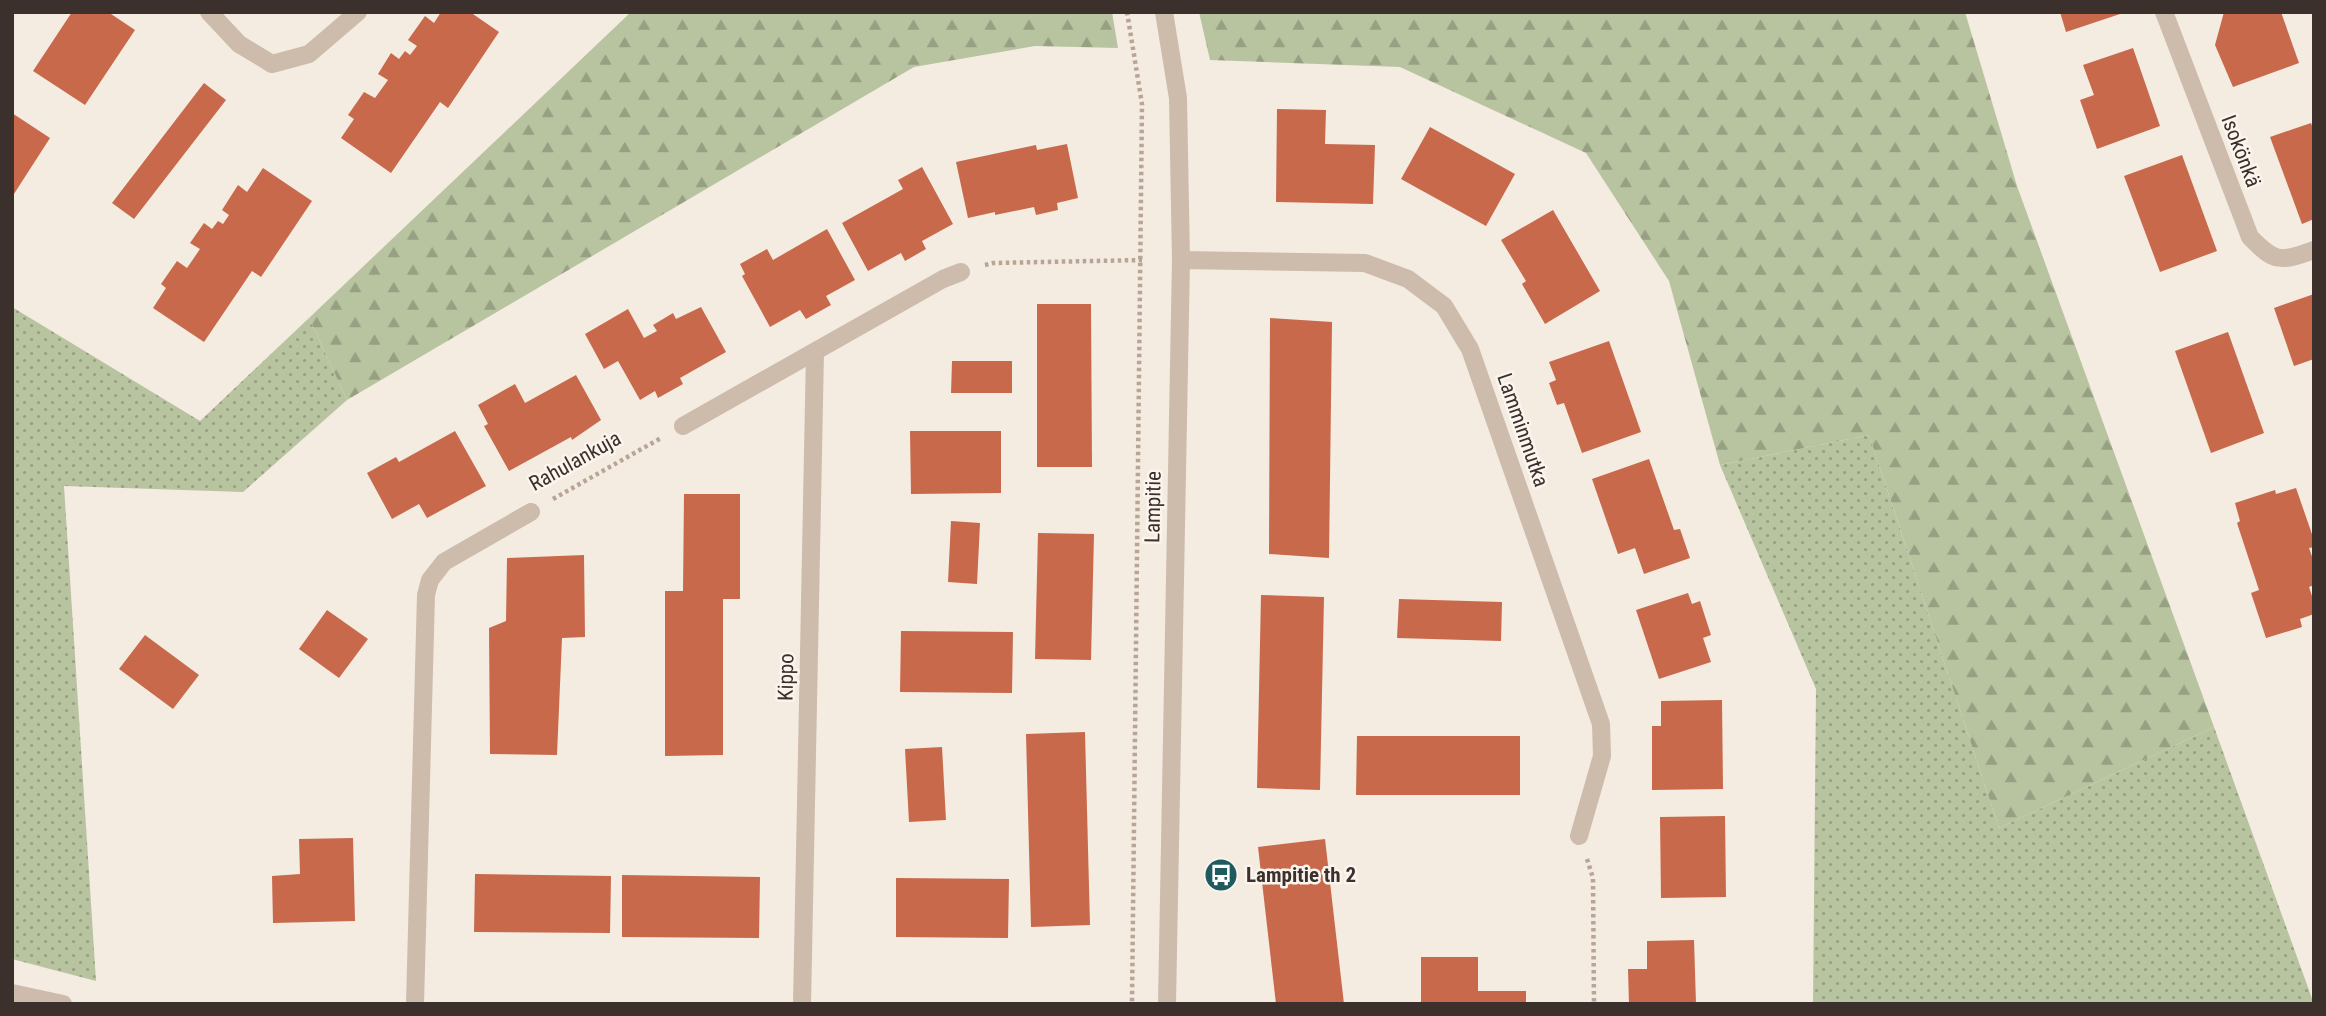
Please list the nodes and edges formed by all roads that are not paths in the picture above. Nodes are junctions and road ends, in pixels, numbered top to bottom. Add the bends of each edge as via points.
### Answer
1 (209, 12) edge
2 (358, 12) edge
3 (1164, 12) edge
4 (2164, 12) edge
5 (2314, 250) edge
6 (1181, 260) junction
7 (961, 272) road end
8 (815, 352) junction
9 (683, 426) road end
10 (531, 512) road end
11 (1579, 836) road end
12 (12, 993) edge
13 (64, 1004) edge
14 (415, 1004) edge
15 (802, 1004) edge
16 (1167, 1004) edge

1 - 2 street via 239,44 272,64 309,54
3 - 6 street, Lampitie via 1178,98
4 - 5 street, Isokönkä via 2250,237 2268,256 2290,259
6 - 11 street, Lamminmutka via 1365,263 1408,279 1444,306 1470,349 1601,724 1602,757
6 - 16 street, Lampitie
7 - 8 street
8 - 9 street
8 - 15 street, Kippo
10 - 14 street, Rahulankuja via 444,562 430,580 426,595
12 - 13 street

